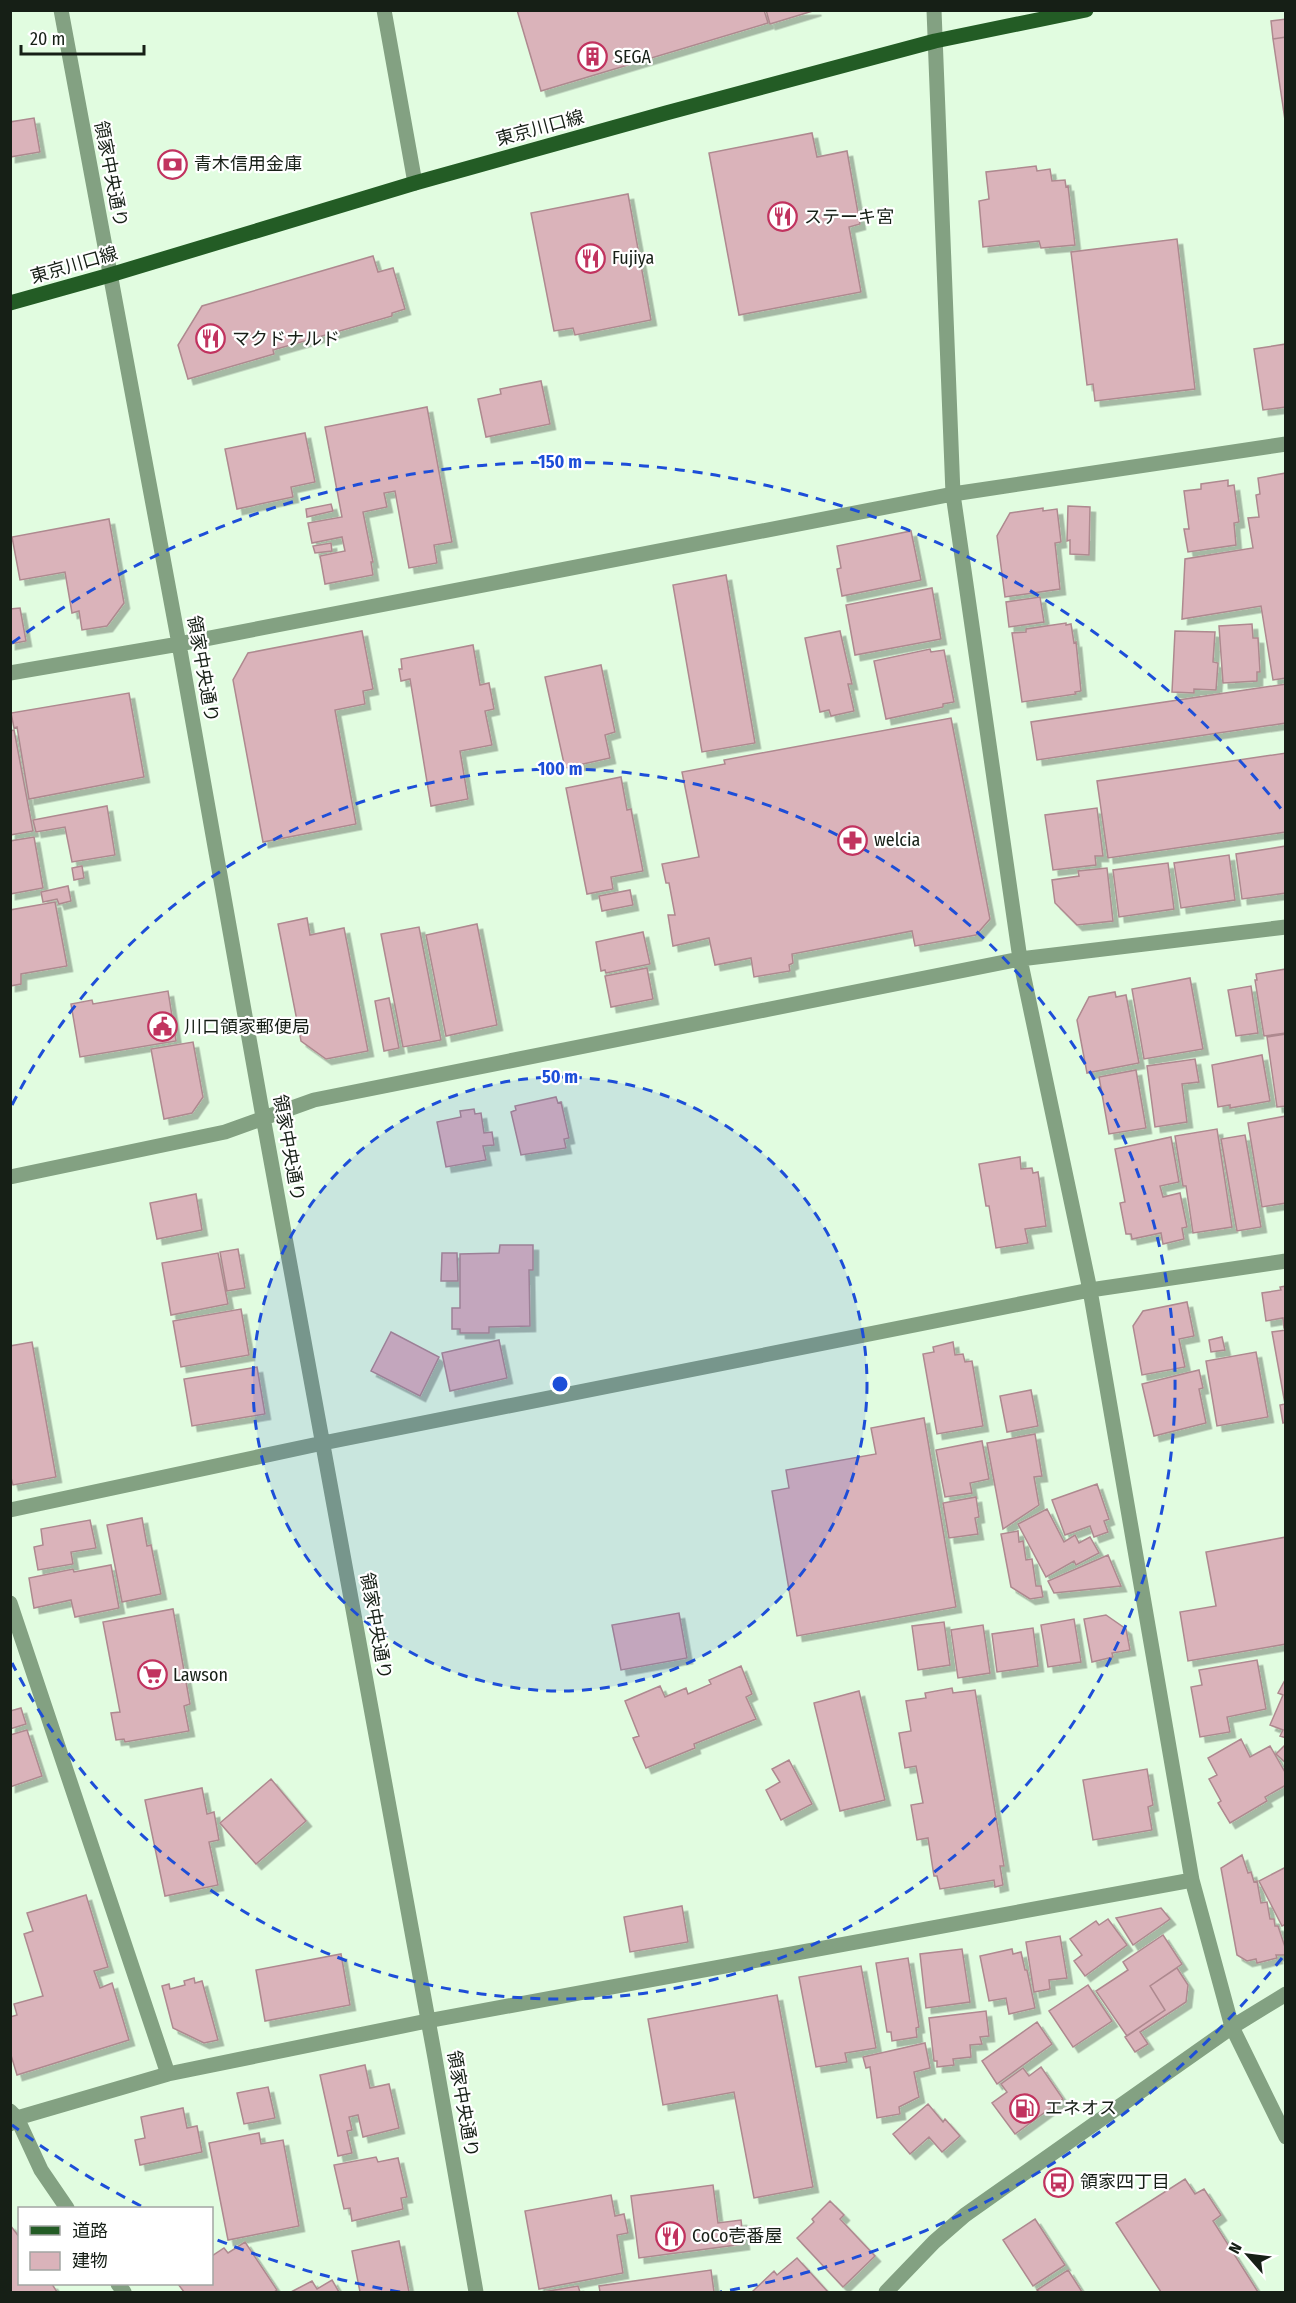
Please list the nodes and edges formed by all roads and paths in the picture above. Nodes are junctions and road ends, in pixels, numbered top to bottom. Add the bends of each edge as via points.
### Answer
1 (61, 10) edge
2 (384, 10) edge
3 (933, 10) edge
4 (1086, 10) edge
5 (935, 41) junction
6 (415, 183) junction
7 (110, 275) junction
8 (10, 303) edge
9 (1286, 444) edge
10 (953, 494) junction
11 (179, 644) junction
12 (10, 673) edge
13 (1286, 927) edge
14 (1020, 959) junction
15 (263, 1118) junction
16 (10, 1177) edge
17 (1286, 1261) edge
18 (1090, 1290) junction
19 (323, 1443) junction
20 (10, 1510) edge
21 (10, 1603) edge
22 (1192, 1880) junction
23 (1286, 1994) edge
24 (428, 2021) junction
25 (1232, 2028) junction
26 (168, 2074) junction
27 (13, 2117) edge
28 (1286, 2137) edge
29 (66, 2207) edge
30 (476, 2292) edge
31 (886, 2292) edge

1 - 7 street, 領家中央通り
2 - 6 street
3 - 5 street
4 - 5 main road, 東京川口線
5 - 6 main road, 東京川口線
5 - 10 street
6 - 7 main road, 東京川口線
7 - 8 main road, 東京川口線
7 - 11 street, 領家中央通り
9 - 10 street
10 - 11 street
10 - 14 street
11 - 12 street
11 - 15 street, 領家中央通り
13 - 14 street
14 - 15 street via 314,1100
14 - 18 street
15 - 16 street via 225,1132
15 - 19 street, 領家中央通り
17 - 18 street
18 - 19 street
18 - 22 street
19 - 20 street
19 - 24 street, 領家中央通り
21 - 26 street
22 - 24 street
22 - 25 street
23 - 25 street
24 - 26 street
24 - 30 street, 領家中央通り
25 - 28 street
25 - 31 street via 966,2215
26 - 27 street
27 - 29 street

